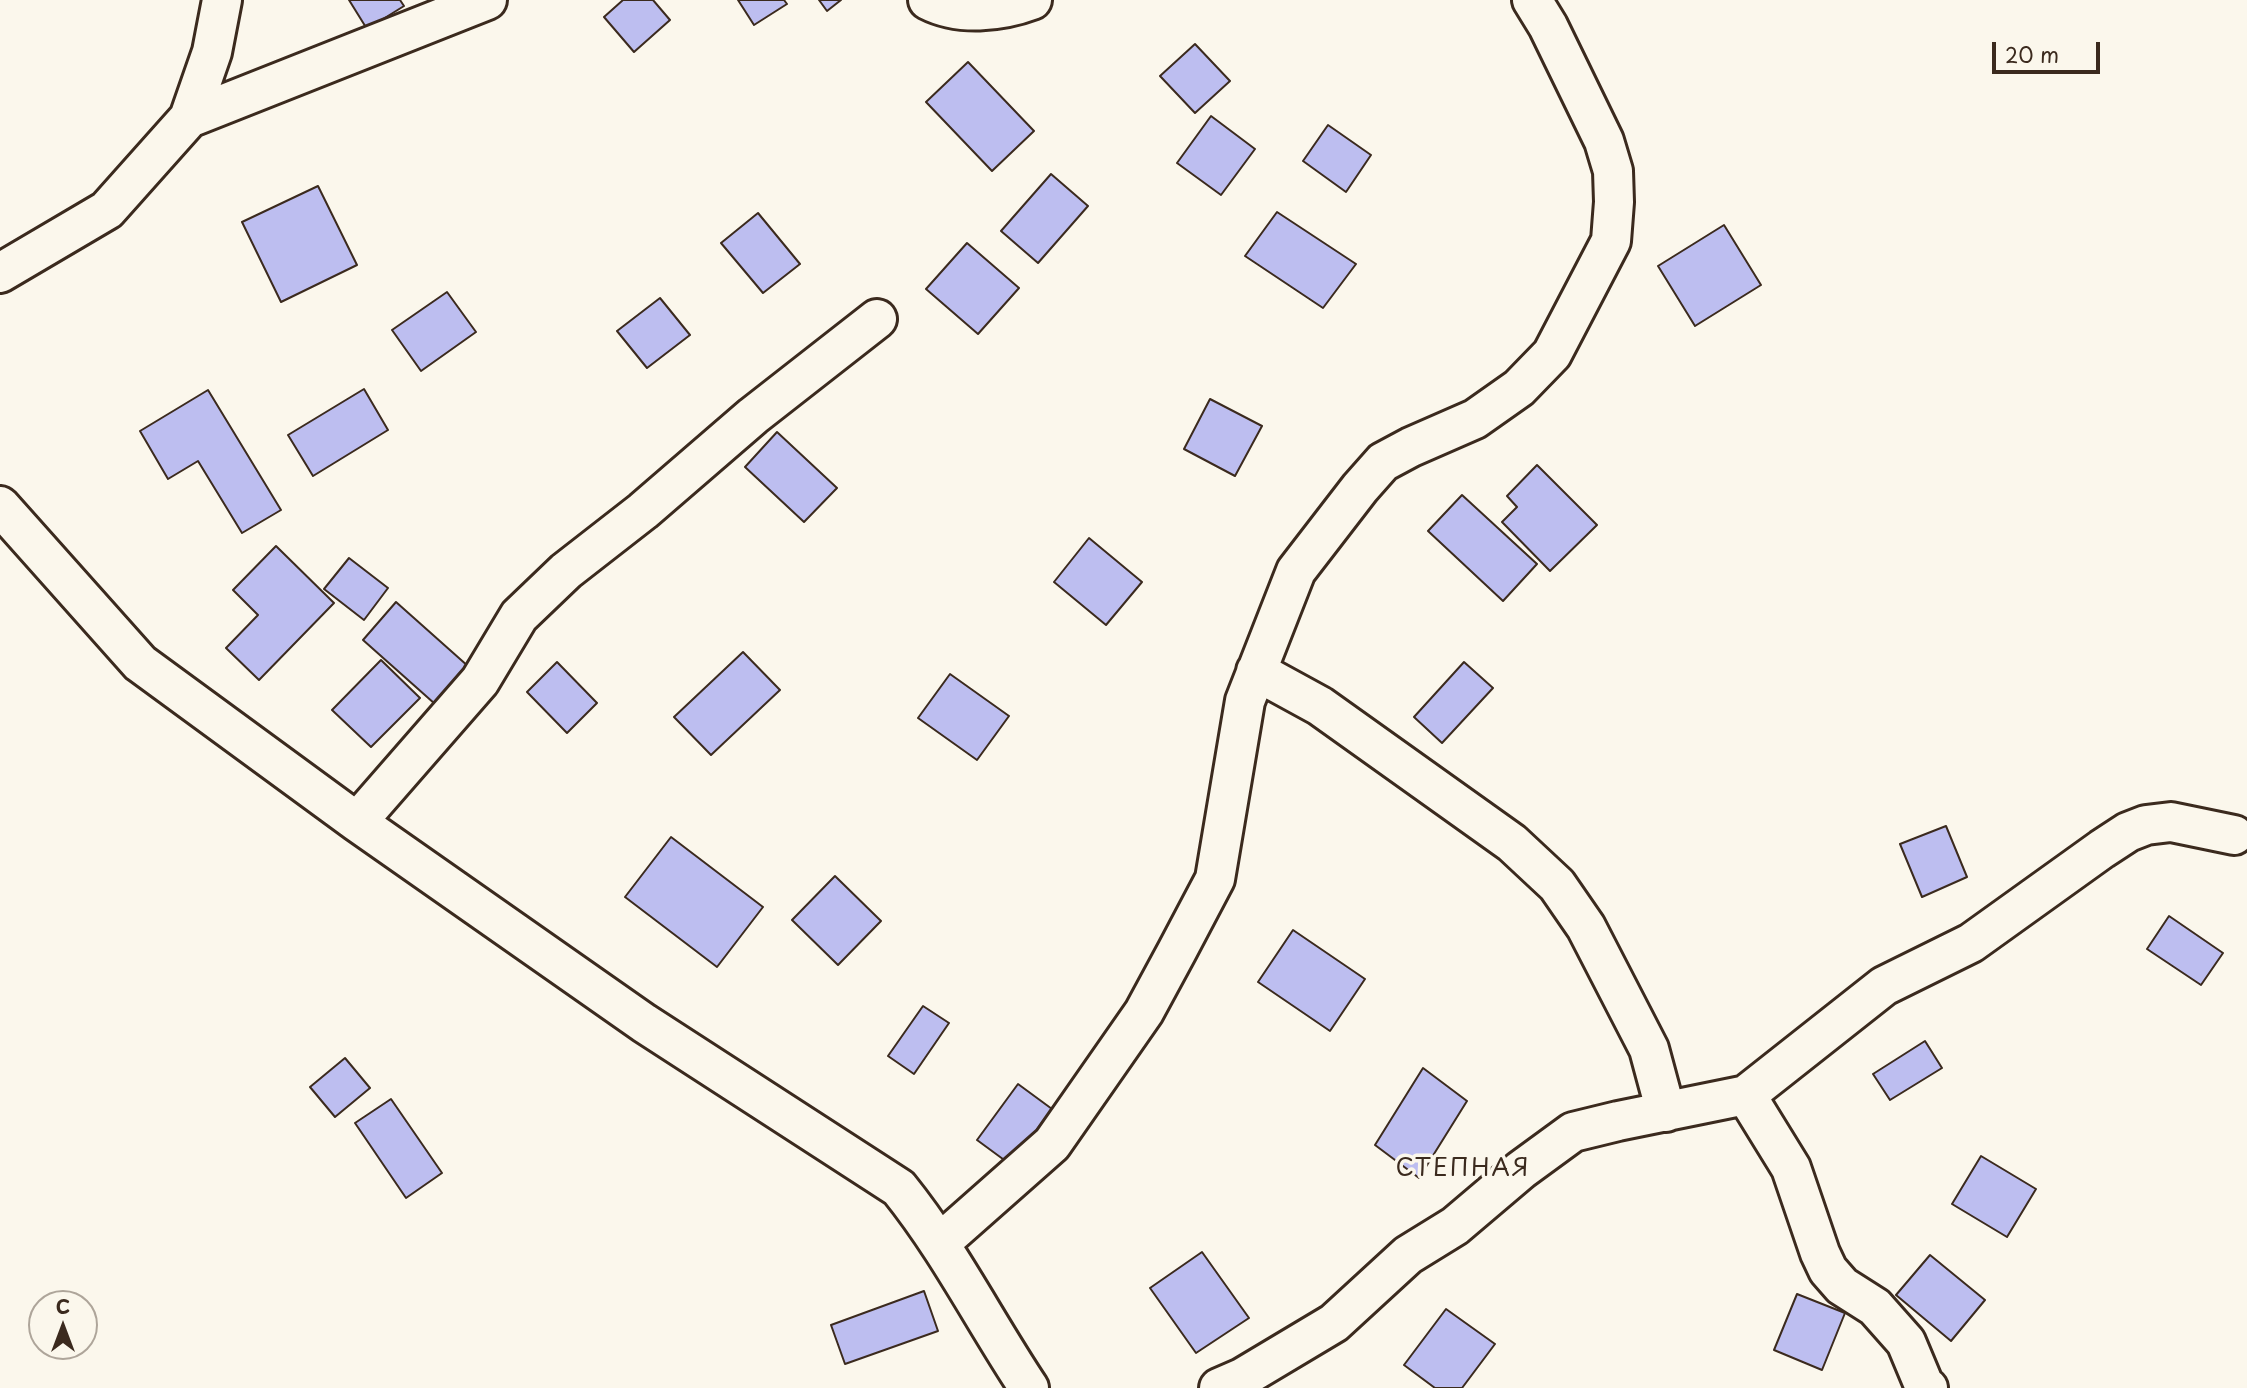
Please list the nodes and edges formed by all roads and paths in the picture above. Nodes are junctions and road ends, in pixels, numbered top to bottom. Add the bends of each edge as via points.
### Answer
1 (222, 0) edge
2 (487, 0) edge
3 (928, 0) edge
4 (1032, 0) edge
5 (1532, 0) edge
6 (189, 118) junction
7 (0, 273) edge
8 (877, 319) dead end
9 (0, 506) edge
10 (1256, 671) junction
11 (356, 822) junction
12 (2234, 835) dead end
13 (1746, 1095) junction
14 (1666, 1112) junction
15 (940, 1243) junction
16 (1924, 1387) edge
17 (1028, 1388) edge
18 (1219, 1388) edge

1 - 6 street via 212,52
2 - 6 street
3 - 4 street via 942,7 974,11
5 - 10 street via 1604,141 1613,171 1611,241 1552,354 1519,387 1475,419 1383,462 1360,488 1296,571
6 - 7 street via 107,210
8 - 11 street via 566,571 519,616 480,681
9 - 11 street via 140,663
10 - 14 street via 1320,705 1512,843 1558,885 1586,927 1649,1049
10 - 15 street via 1245,701 1215,878 1144,1012 1052,1144
11 - 15 street via 644,1023 899,1188
12 - 13 street via 2171,822 2128,832 1970,943 1884,986
13 - 14 street
13 - 16 street via 1791,1168 1828,1270 1842,1286 1875,1307 1906,1342
14 - 18 street via 1573,1132 1455,1226 1408,1255 1334,1323
15 - 17 street

